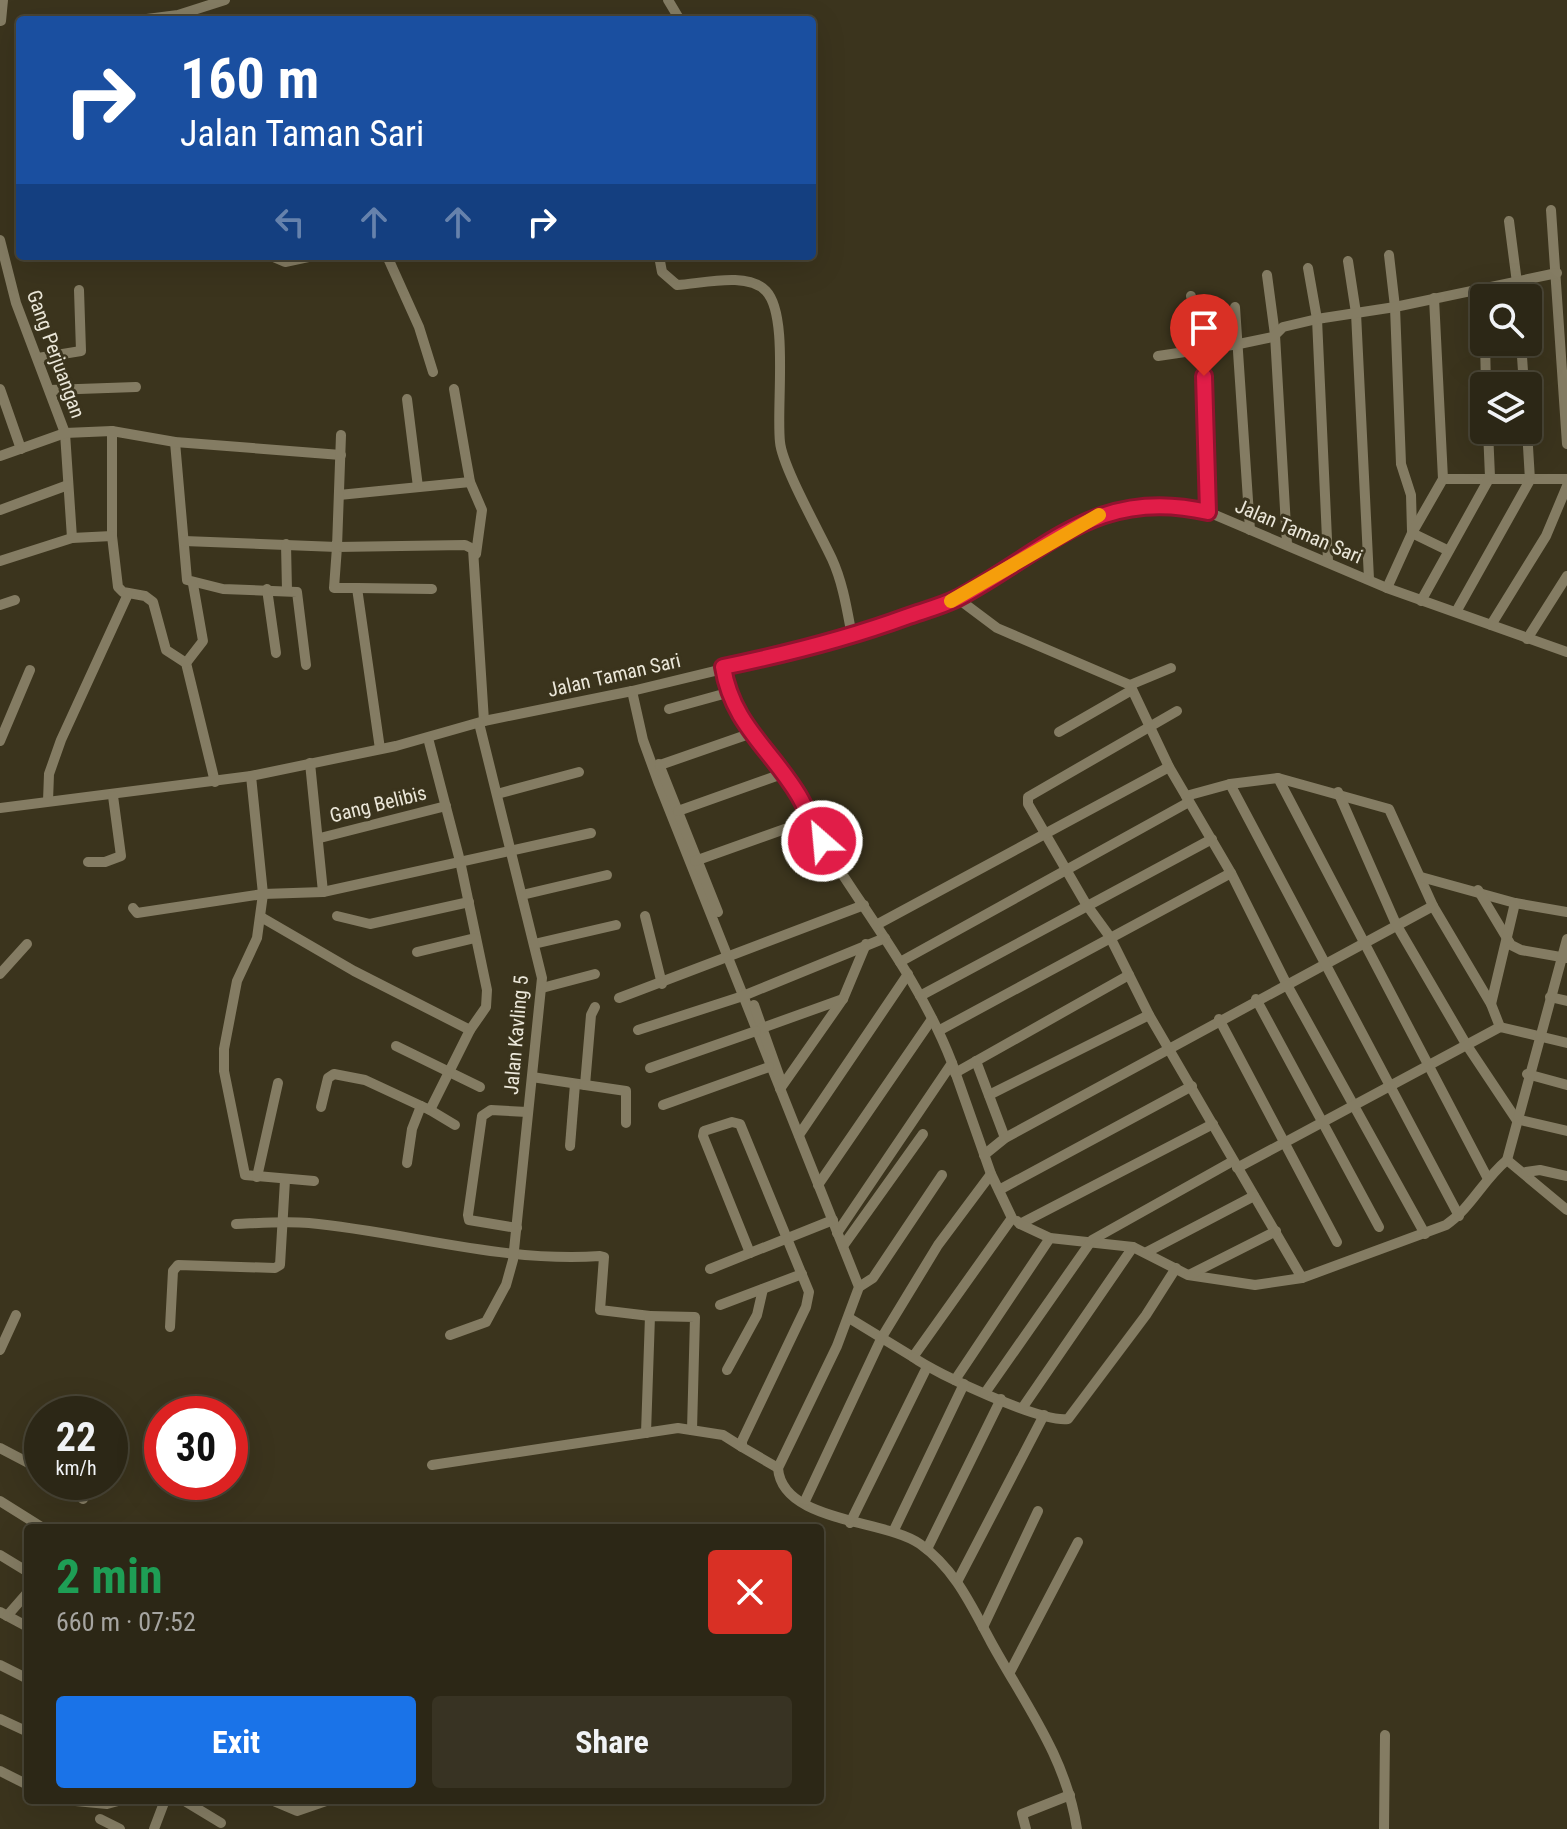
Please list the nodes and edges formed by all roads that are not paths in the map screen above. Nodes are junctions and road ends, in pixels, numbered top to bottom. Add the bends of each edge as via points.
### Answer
1 (3, 0) edge
2 (225, 0) edge
3 (170, 16) edge
4 (1, 21) edge
5 (1551, 210) dead end
6 (1509, 221) dead end
7 (0, 240) edge
8 (1389, 255) dead end
9 (389, 260) edge
10 (660, 260) edge
11 (1348, 261) dead end
12 (1308, 268) dead end
13 (1557, 273) junction
14 (1267, 275) dead end
15 (1518, 280) junction
16 (1500, 284) edge
17 (1518, 284) edge
18 (0, 287) edge
19 (79, 290) dead end
20 (1470, 290) edge
21 (15, 293) junction
22 (1191, 296) dead end
23 (1434, 298) junction
24 (1235, 307) dead end
25 (1395, 307) junction
26 (1356, 313) junction
27 (1317, 319) junction
28 (1275, 335) junction
29 (1239, 344) junction
30 (1203, 349) junction
31 (1158, 356) dead end
32 (38, 358) junction
33 (433, 372) dead end
34 (136, 387) dead end
35 (0, 389) edge
36 (454, 389) dead end
37 (50, 390) junction
38 (407, 399) dead end
39 (112, 431) junction
40 (65, 433) junction
41 (341, 435) dead end
42 (175, 442) junction
43 (1489, 444) edge
44 (1528, 444) edge
45 (1567, 444) edge
46 (21, 449) junction
47 (341, 455) junction
48 (0, 456) edge
49 (1443, 471) junction
50 (1490, 477) junction
51 (1567, 479) edge
52 (1530, 480) junction
53 (470, 482) junction
54 (68, 485) junction
55 (1567, 486) edge
56 (418, 487) junction
57 (339, 495) junction
58 (0, 510) edge
59 (1208, 512) junction
60 (1250, 530) junction
61 (1412, 533) junction
62 (112, 536) junction
63 (72, 538) junction
64 (184, 541) junction
65 (286, 544) junction
66 (1287, 544) junction
67 (337, 547) junction
68 (1447, 550) junction
69 (476, 554) junction
70 (0, 561) edge
71 (1328, 561) junction
72 (1567, 576) edge
73 (1369, 579) junction
74 (193, 584) junction
75 (357, 588) junction
76 (1387, 588) junction
77 (267, 589) junction
78 (432, 589) dead end
79 (287, 591) junction
80 (128, 594) junction
81 (957, 598) junction
82 (15, 600) dead end
83 (1421, 601) junction
84 (0, 605) edge
85 (1456, 612) junction
86 (1491, 625) junction
87 (852, 636) junction
88 (1527, 639) junction
89 (1567, 652) edge
90 (276, 653) dead end
91 (186, 663) junction
92 (306, 665) dead end
93 (723, 667) junction
94 (1171, 668) dead end
95 (30, 670) dead end
96 (1131, 687) junction
97 (632, 691) junction
98 (727, 693) junction
99 (669, 709) dead end
100 (1177, 711) dead end
101 (482, 722) junction
102 (1150, 729) junction
103 (643, 730) junction
104 (1059, 732) dead end
105 (752, 733) junction
106 (428, 738) junction
107 (0, 741) edge
108 (380, 749) junction
109 (310, 763) junction
110 (660, 765) junction
111 (1169, 767) junction
112 (579, 772) dead end
113 (782, 774) junction
114 (251, 776) junction
115 (1278, 778) junction
116 (215, 782) junction
117 (663, 783) junction
118 (1230, 784) junction
119 (1338, 792) junction
120 (497, 794) junction
121 (113, 796) junction
122 (1187, 799) junction
123 (48, 801) junction
124 (446, 806) junction
125 (0, 808) edge
126 (678, 811) junction
127 (810, 820) junction
128 (591, 833) dead end
129 (1044, 833) junction
130 (682, 834) junction
131 (320, 838) junction
132 (1212, 839) junction
133 (511, 850) junction
134 (460, 861) junction
135 (88, 862) dead end
136 (694, 862) junction
137 (1065, 869) junction
138 (1231, 873) junction
139 (607, 875) dead end
140 (1421, 877) junction
141 (1478, 890) junction
142 (323, 892) junction
143 (263, 894) junction
144 (522, 895) junction
145 (469, 902) junction
146 (1515, 903) junction
147 (1086, 904) junction
148 (864, 905) junction
149 (1433, 906) junction
150 (133, 908) dead end
151 (1567, 912) edge
152 (337, 916) dead end
153 (645, 916) dead end
154 (261, 917) junction
155 (878, 924) junction
156 (1396, 924) junction
157 (616, 925) dead end
158 (1110, 937) junction
159 (475, 938) junction
160 (885, 938) junction
161 (1506, 939) junction
162 (1567, 939) edge
163 (1362, 942) junction
164 (27, 944) dead end
165 (534, 944) junction
166 (866, 944) junction
167 (417, 952) dead end
168 (732, 957) junction
169 (1564, 958) edge
170 (1326, 961) junction
171 (900, 962) junction
172 (0, 974) edge
173 (595, 974) dead end
174 (908, 974) junction
175 (1129, 975) junction
176 (662, 984) junction
177 (1287, 985) junction
178 (542, 988) junction
179 (746, 995) junction
180 (920, 996) junction
181 (1550, 997) junction
182 (619, 998) dead end
183 (843, 999) junction
184 (1256, 999) junction
185 (1567, 1001) edge
186 (1491, 1004) junction
187 (595, 1007) dead end
188 (1149, 1015) junction
189 (932, 1019) junction
190 (1219, 1019) junction
191 (1500, 1027) junction
192 (759, 1029) junction
193 (470, 1030) junction
194 (638, 1030) dead end
195 (940, 1030) junction
196 (1538, 1035) junction
197 (1567, 1043) edge
198 (1466, 1044) junction
199 (396, 1046) dead end
200 (1172, 1050) junction
201 (976, 1061) junction
202 (1426, 1066) junction
203 (769, 1067) junction
204 (650, 1068) dead end
205 (954, 1068) junction
206 (448, 1071) junction
207 (1527, 1074) junction
208 (532, 1077) junction
209 (278, 1083) dead end
210 (580, 1085) junction
211 (1391, 1085) junction
212 (1567, 1085) edge
213 (1192, 1086) junction
214 (480, 1087) dead end
215 (782, 1092) junction
216 (989, 1095) junction
217 (663, 1105) dead end
218 (1352, 1105) junction
219 (321, 1107) dead end
220 (425, 1108) junction
221 (527, 1112) junction
222 (1516, 1119) junction
223 (1321, 1120) junction
224 (626, 1123) dead end
225 (1213, 1124) junction
226 (455, 1125) dead end
227 (1567, 1131) edge
228 (923, 1134) dead end
229 (799, 1135) junction
230 (1005, 1138) junction
231 (1283, 1141) junction
232 (570, 1146) dead end
233 (984, 1155) junction
234 (1507, 1160) junction
235 (407, 1163) dead end
236 (1235, 1164) junction
237 (1526, 1172) junction
238 (991, 1174) junction
239 (942, 1175) dead end
240 (1567, 1176) edge
241 (257, 1177) junction
242 (1487, 1177) junction
243 (285, 1180) junction
244 (314, 1181) dead end
245 (818, 1185) junction
246 (999, 1190) junction
247 (1254, 1196) junction
248 (1567, 1210) edge
249 (1459, 1216) junction
250 (833, 1220) junction
251 (1016, 1221) junction
252 (281, 1223) junction
253 (236, 1224) dead end
254 (1379, 1227) dead end
255 (517, 1228) junction
256 (1276, 1231) junction
257 (837, 1233) junction
258 (1425, 1234) junction
259 (789, 1237) junction
260 (1050, 1238) junction
261 (1092, 1240) junction
262 (1337, 1242) dead end
263 (843, 1246) junction
264 (1133, 1247) junction
265 (1147, 1252) junction
266 (750, 1253) junction
267 (514, 1256) junction
268 (1176, 1268) junction
269 (710, 1269) dead end
270 (802, 1274) junction
271 (1188, 1275) junction
272 (1302, 1278) junction
273 (859, 1287) junction
274 (763, 1289) junction
275 (720, 1305) dead end
276 (16, 1315) dead end
277 (650, 1316) junction
278 (849, 1318) junction
279 (170, 1327) dead end
280 (450, 1335) dead end
281 (882, 1337) junction
282 (0, 1350) edge
283 (913, 1357) junction
284 (927, 1367) junction
285 (727, 1370) dead end
286 (959, 1382) junction
287 (985, 1393) junction
288 (1001, 1399) junction
289 (1023, 1407) junction
290 (1044, 1415) junction
291 (692, 1430) junction
292 (646, 1433) junction
293 (742, 1447) junction
294 (0, 1448) edge
295 (24, 1461) edge
296 (432, 1465) dead end
297 (778, 1468) junction
298 (0, 1501) edge
299 (804, 1503) junction
300 (1038, 1511) dead end
301 (850, 1523) junction
302 (37, 1524) edge
303 (894, 1530) junction
304 (1078, 1542) dead end
305 (927, 1549) junction
306 (0, 1555) edge
307 (24, 1570) edge
308 (958, 1580) junction
309 (24, 1596) edge
310 (3, 1614) edge
311 (24, 1625) edge
312 (983, 1627) junction
313 (0, 1665) edge
314 (1010, 1672) junction
315 (24, 1677) edge
316 (0, 1719) edge
317 (24, 1730) edge
318 (1385, 1735) dead end
319 (0, 1771) edge
320 (24, 1783) edge
321 (1070, 1795) junction
322 (163, 1804) edge
323 (190, 1804) edge
324 (280, 1804) edge
325 (317, 1804) edge
326 (100, 1819) dead end
327 (221, 1823) dead end
328 (120, 1829) edge
329 (154, 1829) edge
330 (1026, 1829) edge
331 (1077, 1829) edge
332 (1384, 1829) edge

1 - 4 street
2 - 3 street
5 - 13 street
6 - 15 street
7 - 21 street, Gang Perjuangan
8 - 25 street
9 - 33 street
10 - 87 street via 662,272 677,285 752,284 770,296 779,332 780,445 833,563
11 - 26 street
12 - 27 street
13 - 15 street
13 - 45 street
14 - 28 street
15 - 16 street
15 - 17 street
18 - 21 street
19 - 32 street via 81,351
20 - 23 street
21 - 32 street, Gang Perjuangan
22 - 30 street
23 - 25 street
23 - 49 street
24 - 29 street
25 - 26 street
25 - 61 street via 1401,464 1411,495
26 - 27 street
26 - 73 street
27 - 28 street via 1283,327
27 - 71 street
28 - 29 street
28 - 66 street
29 - 30 street
29 - 60 street
30 - 31 street
30 - 59 street
32 - 37 street, Gang Perjuangan
34 - 37 street
35 - 46 street
36 - 53 street, Jalan Kavling 5
37 - 40 street, Gang Perjuangan
38 - 56 street
39 - 40 street
39 - 42 street
39 - 62 street
40 - 46 street
40 - 54 street, Gang Perjuangan
41 - 47 street
42 - 47 street
42 - 64 street
43 - 50 street
44 - 52 street
46 - 48 street
47 - 57 street
49 - 50 street
49 - 61 street
50 - 52 street
50 - 68 street
51 - 52 street
52 - 85 street
53 - 56 street
53 - 69 street, Jalan Kavling 5 via 482,510
54 - 58 street
54 - 63 street, Gang Perjuangan
55 - 86 street via 1546,536
56 - 57 street
57 - 67 street
59 - 60 street, Jalan Taman Sari
59 - 81 street, Jalan Taman Sari via 1157,503 1109,511
60 - 66 street, Jalan Taman Sari
61 - 68 street
61 - 76 street
62 - 63 street
62 - 80 street via 118,587
63 - 70 street
64 - 65 street
64 - 74 street via 187,580
65 - 67 street
65 - 79 street
66 - 71 street, Jalan Taman Sari
67 - 69 street via 465,545
67 - 75 street via 334,588
68 - 83 street
69 - 101 street, Jalan Kavling 5
71 - 73 street, Jalan Taman Sari
72 - 88 street
73 - 76 street, Jalan Taman Sari
74 - 77 street
74 - 91 street via 203,641
75 - 78 street
75 - 108 street
76 - 83 street, Jalan Taman Sari
77 - 79 street
77 - 90 street
79 - 92 street via 297,592
80 - 91 street via 153,602 166,650
80 - 123 street via 61,740 49,774
81 - 87 street, Jalan Taman Sari
81 - 96 street via 997,628
82 - 84 street
83 - 85 street, Jalan Taman Sari
85 - 86 street, Jalan Taman Sari
86 - 88 street, Jalan Taman Sari
87 - 93 street, Jalan Taman Sari
88 - 89 street, Jalan Taman Sari
91 - 116 street
93 - 97 street, Jalan Taman Sari
93 - 98 street
94 - 96 street
95 - 107 street
96 - 102 street
96 - 104 street
97 - 101 street, Jalan Taman Sari
97 - 103 street
98 - 99 street
98 - 105 street
100 - 102 street
101 - 106 street, Jalan Taman Sari
101 - 120 street, Jalan Kavling 5
102 - 111 street
102 - 129 street via 1028,797
103 - 110 street
103 - 117 street
105 - 110 street
105 - 113 street
106 - 108 street, Jalan Taman Sari
106 - 124 street
108 - 109 street, Jalan Taman Sari
109 - 114 street, Jalan Taman Sari
109 - 131 street
110 - 117 street
111 - 122 street
111 - 129 street
112 - 120 street
113 - 126 street
113 - 127 street
114 - 116 street, Jalan Taman Sari
114 - 143 street
115 - 118 street
115 - 119 street
115 - 163 street
116 - 121 street, Jalan Taman Sari
117 - 126 street
117 - 130 street
118 - 122 street
118 - 170 street
119 - 140 street via 1389,809
119 - 156 street
120 - 133 street, Jalan Kavling 5
121 - 123 street, Jalan Taman Sari
121 - 135 street via 121,856
122 - 132 street
122 - 137 street
123 - 125 street, Jalan Taman Sari
124 - 131 street, Gang Belibis
124 - 134 street
126 - 130 street
127 - 136 street
127 - 148 street
128 - 133 street
129 - 137 street
129 - 155 street
130 - 136 street
131 - 142 street
132 - 138 street
132 - 147 street
133 - 134 street
133 - 144 street, Jalan Kavling 5
134 - 142 street
134 - 145 street
136 - 168 street
137 - 147 street
137 - 171 street
138 - 158 street
138 - 177 street
139 - 144 street
140 - 141 street
140 - 149 street
141 - 146 street
141 - 161 street
142 - 143 street
143 - 150 street via 137,913
143 - 154 street
144 - 165 street, Jalan Kavling 5
145 - 152 street via 370,924
145 - 159 street
146 - 151 street
146 - 161 street
147 - 158 street
147 - 180 street
148 - 155 street
148 - 168 street
149 - 156 street
149 - 186 street
153 - 176 street
154 - 193 street
154 - 241 street via 237,981 224,1049 241,1167 245,1175
155 - 160 street
156 - 163 street
156 - 198 street
157 - 165 street
158 - 175 street
158 - 195 street
159 - 167 street
159 - 193 street via 487,990 486,1007
160 - 166 street
160 - 171 street
161 - 169 street via 1521,950
161 - 186 street
162 - 169 street
163 - 170 street
163 - 202 street
164 - 172 street
165 - 178 street, Jalan Kavling 5
166 - 179 street
166 - 183 street
168 - 176 street
168 - 179 street
169 - 181 street
170 - 177 street
170 - 211 street
171 - 174 street
173 - 178 street
174 - 180 street
174 - 229 street
175 - 188 street
175 - 201 street
176 - 182 street
177 - 184 street
177 - 218 street
178 - 208 street, Jalan Kavling 5
179 - 192 street
179 - 194 street
180 - 189 street
181 - 185 street
181 - 196 street
183 - 192 street
183 - 215 street
184 - 190 street
184 - 223 street
186 - 191 street
187 - 210 street
188 - 200 street
188 - 216 street
189 - 195 street
189 - 245 street
190 - 200 street
190 - 231 street
191 - 196 street
191 - 198 street
192 - 203 street
192 - 204 street
192 - 215 street
193 - 206 street
195 - 205 street
196 - 197 street
196 - 207 street
198 - 202 street
198 - 222 street
199 - 206 street
200 - 213 street
200 - 230 street
201 - 205 street
201 - 216 street
202 - 211 street
202 - 242 street
203 - 215 street
203 - 217 street
205 - 233 street
205 - 257 street
206 - 214 street
206 - 220 street
207 - 212 street
207 - 222 street
208 - 210 street
208 - 221 street, Jalan Kavling 5
209 - 241 street
210 - 224 street via 626,1091
210 - 232 street
211 - 218 street
211 - 249 street
213 - 225 street
213 - 246 street
215 - 229 street
216 - 230 street
218 - 223 street
218 - 258 street
219 - 220 street via 328,1078 334,1074 365,1080
220 - 226 street
220 - 235 street via 412,1129
221 - 255 street, Jalan Kavling 5
221 - 255 street via 491,1110 482,1116 468,1215 478,1224
222 - 227 street
222 - 234 street
223 - 231 street
223 - 254 street
225 - 236 street
225 - 251 street
228 - 263 street
229 - 245 street
230 - 233 street
231 - 236 street
231 - 262 street
233 - 238 street
234 - 237 street
234 - 242 street
236 - 247 street
236 - 261 street
237 - 240 street
237 - 248 street
238 - 246 street
238 - 281 street via 938,1245
239 - 273 street via 873,1278
241 - 243 street
242 - 249 street
243 - 244 street
243 - 252 street
245 - 250 street
246 - 251 street
247 - 256 street
247 - 265 street
249 - 258 street
250 - 257 street
250 - 259 street
251 - 260 street
251 - 283 street
252 - 253 street
252 - 267 street
252 - 279 street via 280,1265 275,1268 178,1265 173,1271
255 - 267 street, Jalan Kavling 5
256 - 271 street
256 - 272 street
257 - 263 street
258 - 272 street
259 - 266 street
259 - 266 street via 740,1124 704,1131
259 - 270 street
260 - 261 street
260 - 286 street
261 - 264 street
261 - 287 street
263 - 273 street
264 - 265 street
264 - 289 street
265 - 268 street
266 - 269 street
267 - 277 street via 604,1257 600,1310
267 - 280 street, Jalan Kavling 5 via 486,1322
268 - 271 street
268 - 290 street via 1073,1415 1062,1420
270 - 274 street
270 - 293 street via 809,1298
271 - 272 street via 1233,1284
273 - 278 street
274 - 275 street
274 - 285 street via 757,1315
276 - 282 street
277 - 291 street via 695,1317
277 - 292 street
278 - 281 street
278 - 297 street
281 - 283 street
281 - 299 street
283 - 284 street
284 - 286 street
284 - 301 street
286 - 287 street
286 - 303 street
287 - 288 street
288 - 289 street
288 - 305 street
289 - 290 street
290 - 308 street
291 - 292 street
291 - 293 street via 723,1435
292 - 296 street
293 - 297 street
294 - 295 street
297 - 299 street via 778,1481
298 - 302 street
299 - 301 street
300 - 312 street
301 - 303 street
303 - 305 street
304 - 314 street
305 - 308 street
306 - 307 street
308 - 312 street
309 - 310 street
310 - 311 street
312 - 314 street
313 - 315 street
314 - 321 street via 1055,1751
316 - 317 street
318 - 332 street
319 - 320 street
321 - 330 street via 1022,1814
321 - 331 street
322 - 329 street
323 - 327 street
324 - 325 street via 297,1811
326 - 328 street

